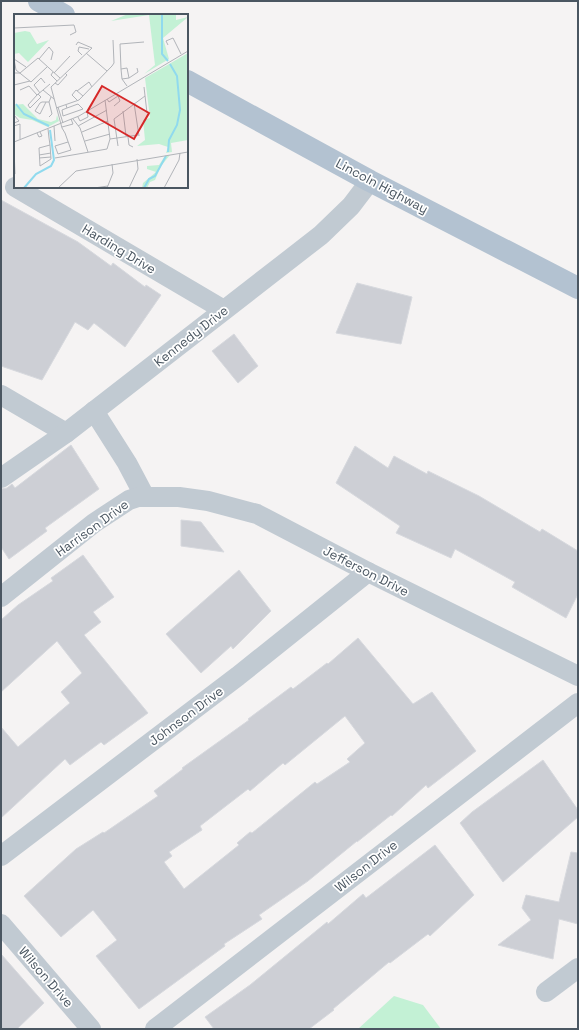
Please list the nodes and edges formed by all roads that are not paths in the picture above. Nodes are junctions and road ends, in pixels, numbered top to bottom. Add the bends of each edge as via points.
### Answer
1 (38, 1) edge
2 (62, 14) edge
3 (188, 82) edge
4 (1, 179) edge
5 (370, 181) junction
6 (14, 186) edge
7 (17, 188) edge
8 (578, 288) edge
9 (224, 310) junction
10 (1, 395) edge
11 (94, 411) junction
12 (66, 433) junction
13 (1, 478) edge
14 (145, 497) junction
15 (368, 572) junction
16 (1, 597) edge
17 (578, 676) edge
18 (578, 703) edge
19 (1, 856) edge
20 (1, 924) edge
21 (578, 968) edge
22 (546, 992) dead end
23 (91, 1029) edge
24 (155, 1029) edge

1 - 2 main road
3 - 5 main road, Lincoln Highway
4 - 6 street, Harding Drive
5 - 8 main road, Lincoln Highway
5 - 9 street, Kennedy Drive via 351,206 321,235
7 - 9 street, Harding Drive
9 - 11 street, Kennedy Drive
10 - 12 street
11 - 12 street, Kennedy Drive
11 - 14 street, Harrison Drive
12 - 13 street, Kennedy Drive
14 - 15 street, Jefferson Drive via 179,497 208,501 256,514
14 - 16 street, Harrison Drive via 129,500 94,523
15 - 17 street, Jefferson Drive
15 - 19 street, Johnson Drive via 238,676
18 - 24 street, Wilson Drive
20 - 23 street, Wilson Drive
21 - 22 street

